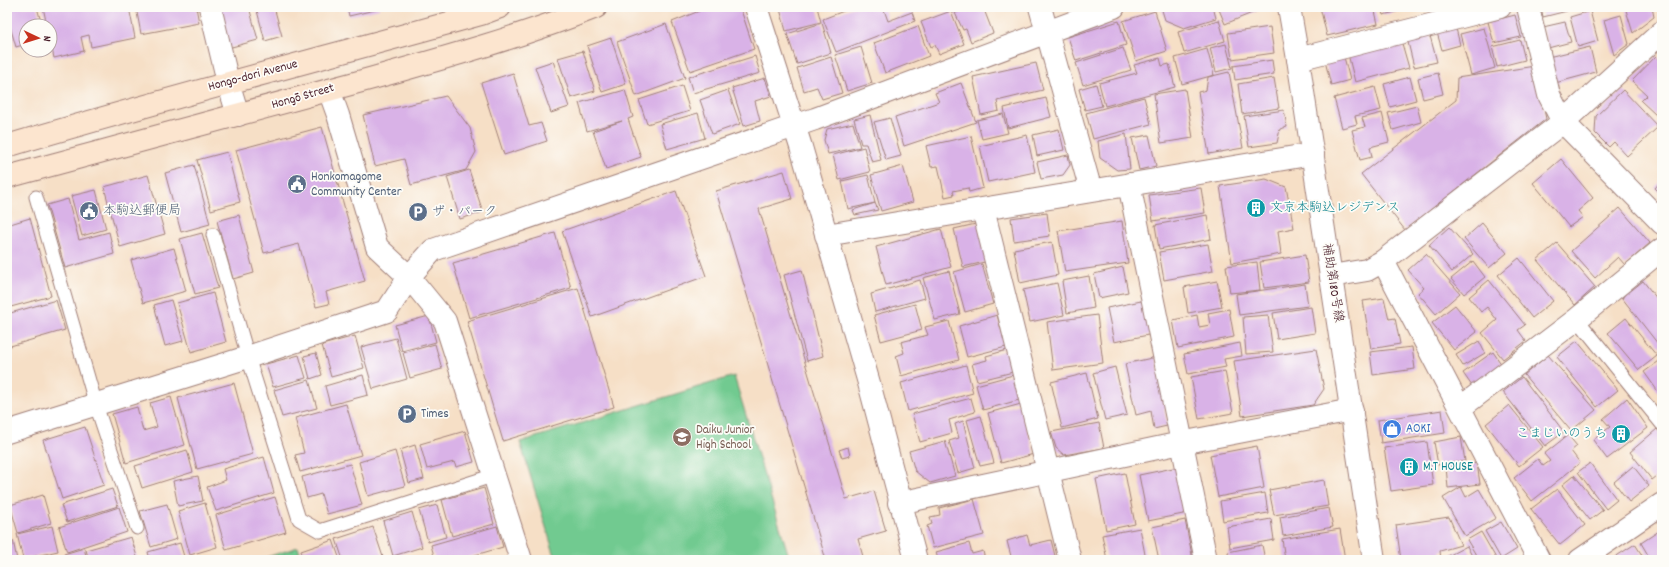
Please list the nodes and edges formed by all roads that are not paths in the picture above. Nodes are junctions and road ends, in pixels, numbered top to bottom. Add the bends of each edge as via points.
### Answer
1 (210, 7) edge
2 (596, 7) edge
3 (756, 7) edge
4 (1040, 7) edge
5 (1114, 7) edge
6 (1289, 7) edge
7 (1500, 7) edge
8 (1528, 7) edge
9 (486, 9) edge
10 (1047, 32) junction
11 (1662, 32) edge
12 (1298, 59) junction
13 (228, 82) junction
14 (329, 90) junction
15 (238, 115) junction
16 (1563, 122) junction
17 (795, 126) junction
18 (7, 146) edge
19 (1312, 154) junction
20 (7, 177) edge
21 (1129, 184) junction
22 (1091, 191) junction
23 (36, 197) dead end
24 (983, 209) junction
25 (1662, 223) edge
26 (213, 235) dead end
27 (826, 235) junction
28 (1662, 249) edge
29 (1383, 261) junction
30 (408, 276) junction
31 (1331, 276) junction
32 (1577, 319) junction
33 (248, 357) junction
34 (96, 405) junction
35 (1460, 408) junction
36 (1352, 410) junction
37 (1662, 424) edge
38 (7, 432) edge
39 (1182, 443) junction
40 (1048, 471) junction
41 (495, 475) junction
42 (900, 503) junction
43 (1662, 504) edge
44 (137, 528) dead end
45 (521, 560) edge
46 (916, 560) edge
47 (1070, 560) edge
48 (1206, 560) edge
49 (1374, 560) edge
50 (1539, 560) edge
51 (1580, 560) edge

1 - 13 street
2 - 14 main road, Hongō Street via 493,44
3 - 17 street
4 - 10 street
5 - 10 street
6 - 12 street, 補助第180号線
7 - 12 street
8 - 16 street via 1549,95
9 - 13 main road, Hongo-dori Avenue
10 - 17 street
10 - 22 street
11 - 16 street
12 - 19 street, 補助第180号線
13 - 15 street
13 - 18 main road, Hongo-dori Avenue
14 - 15 main road, Hongō Street
14 - 30 street via 377,247
15 - 20 main road, Hongō Street
16 - 25 street
16 - 29 street
17 - 27 street
17 - 30 street via 433,250
19 - 21 street
19 - 31 street, 補助第180号線
21 - 22 street
21 - 39 street
22 - 24 street
23 - 34 lane
24 - 27 street
24 - 40 street
26 - 33 lane
27 - 42 street via 869,383
28 - 32 street
29 - 31 street via 1367,270
29 - 35 street
30 - 33 street via 387,311
30 - 41 street via 445,320
31 - 36 street, 補助第180号線
32 - 35 street
32 - 37 lane
33 - 34 street
33 - 41 lane via 299,520 320,531
34 - 38 street
34 - 44 lane
35 - 50 street
36 - 39 street
36 - 49 street, 補助第180号線
39 - 40 street
39 - 48 street
40 - 42 street
40 - 47 street
41 - 45 street
42 - 46 street
43 - 51 street

